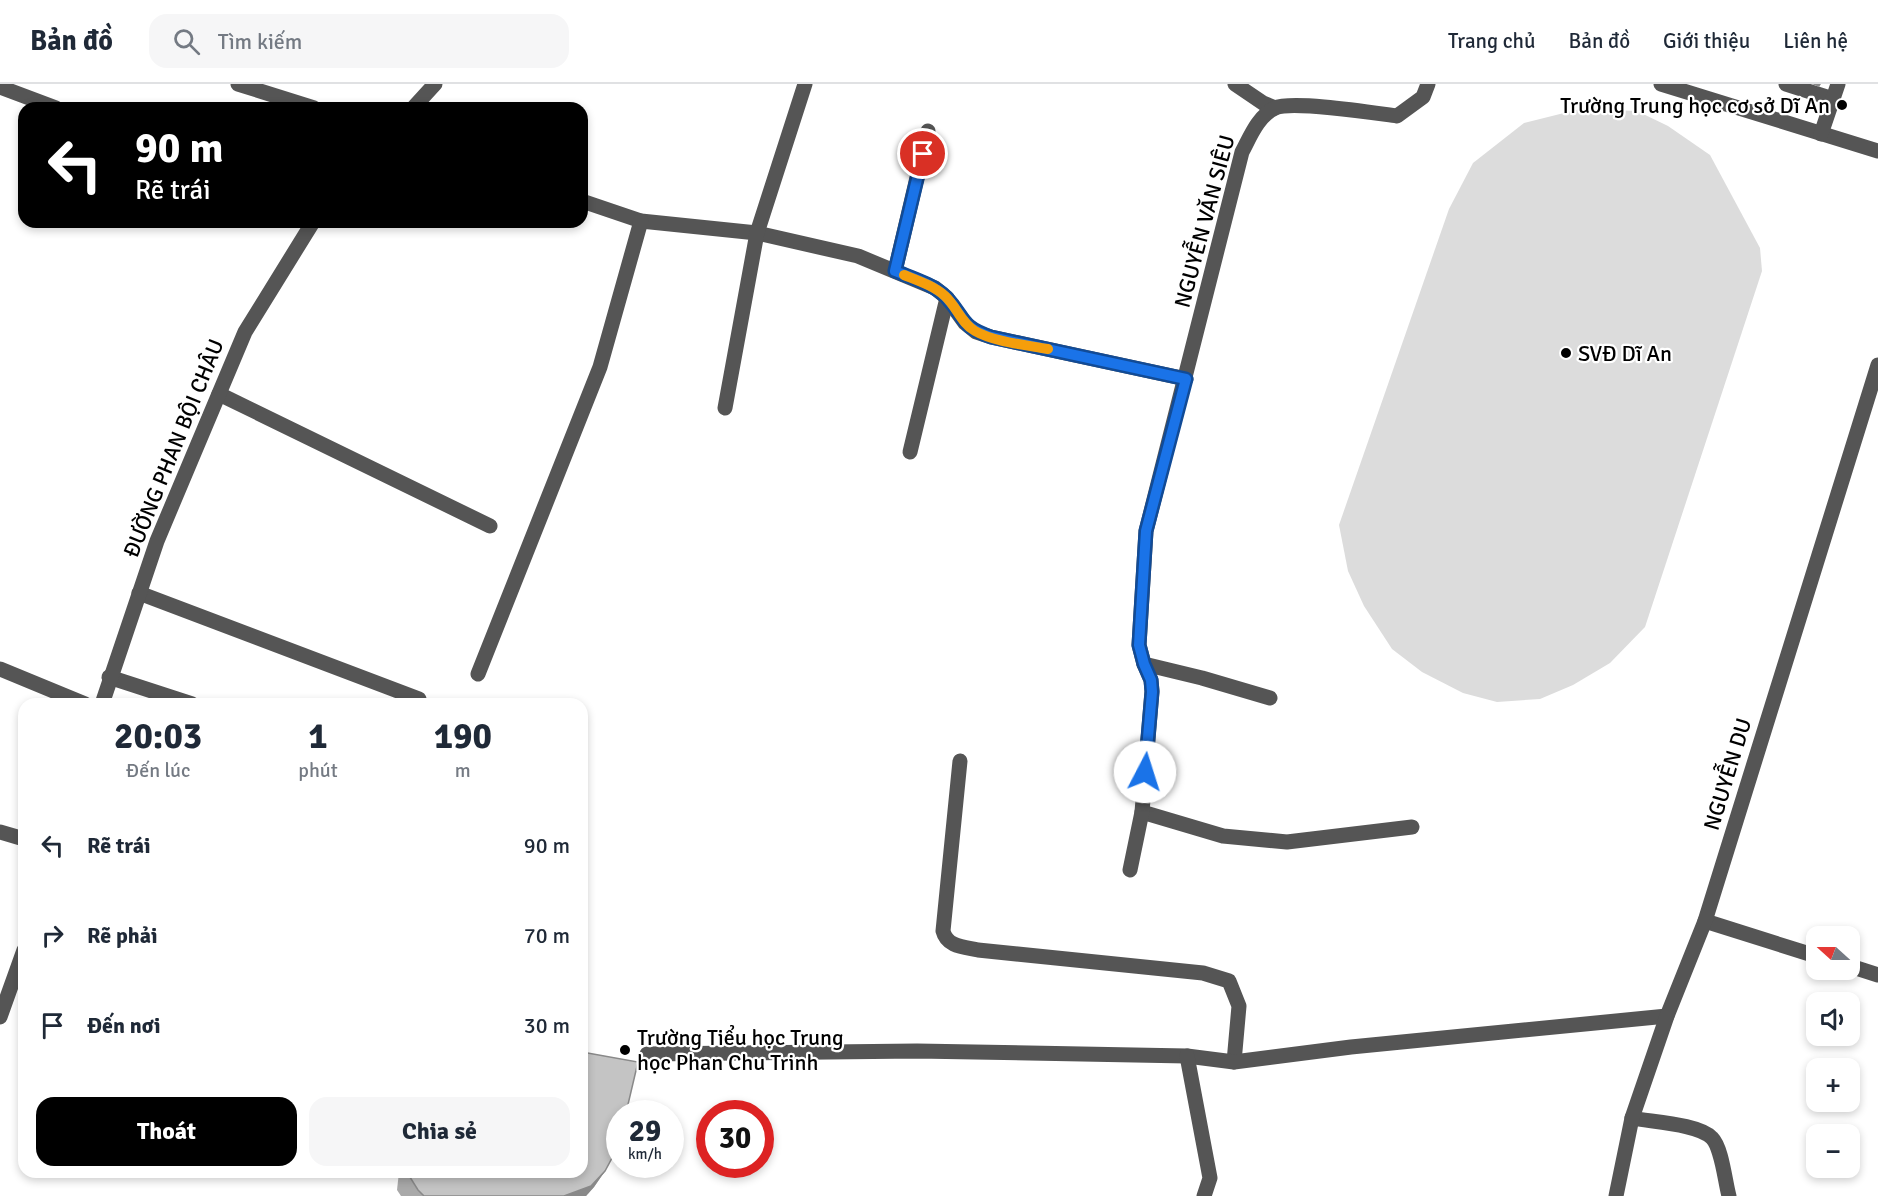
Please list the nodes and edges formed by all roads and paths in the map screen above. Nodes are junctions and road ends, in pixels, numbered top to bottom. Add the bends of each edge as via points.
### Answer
1 (238, 84) edge
2 (435, 84) edge
3 (804, 84) edge
4 (1235, 84) edge
5 (1428, 84) edge
6 (1661, 84) edge
7 (1786, 84) edge
8 (1838, 84) edge
9 (0, 87) edge
10 (1833, 99) junction
11 (40, 102) edge
12 (295, 102) edge
13 (418, 102) edge
14 (1275, 108) junction
15 (928, 131) dead end
16 (1821, 134) junction
17 (1878, 151) edge
18 (588, 203) edge
19 (641, 221) junction
20 (309, 228) edge
21 (757, 233) junction
22 (895, 271) junction
23 (947, 298) junction
24 (1878, 365) edge
25 (1186, 379) junction
26 (219, 394) junction
27 (725, 408) dead end
28 (910, 452) dead end
29 (490, 526) dead end
30 (139, 592) junction
31 (1144, 664) junction
32 (0, 669) edge
33 (478, 674) dead end
34 (109, 677) junction
35 (70, 698) edge
36 (104, 698) edge
37 (174, 698) edge
38 (416, 698) edge
39 (1270, 698) dead end
40 (960, 761) dead end
41 (1142, 812) junction
42 (1412, 827) dead end
43 (0, 832) edge
44 (18, 837) edge
45 (1130, 870) dead end
46 (1704, 921) junction
47 (1806, 953) edge
48 (18, 967) edge
49 (1860, 969) edge
50 (1878, 975) edge
51 (1667, 1016) junction
52 (0, 1017) edge
53 (647, 1054) dead end
54 (1187, 1056) junction
55 (1234, 1062) junction
56 (1632, 1119) junction
57 (1204, 1196) edge
58 (1616, 1196) edge
59 (1729, 1196) edge

1 - 12 street
2 - 13 street
3 - 21 street
4 - 14 street
5 - 14 street via 1423,97 1397,116 1294,105
6 - 16 street
7 - 10 street
8 - 10 street
9 - 11 street
10 - 16 street
14 - 25 street, NGUYỄN VĂN SIÊU via 1256,124 1242,153
15 - 22 street
16 - 17 street
18 - 19 street
19 - 21 street
19 - 33 street via 600,367
20 - 26 street, ĐƯỜNG PHAN BỘI CHÂU via 245,332
21 - 22 street via 858,256
21 - 27 street
22 - 23 street via 935,288
23 - 25 street via 976,332
23 - 28 street
24 - 46 street, NGUYỄN DU
25 - 31 street, NGUYỄN VĂN SIÊU via 1146,531 1139,626
26 - 29 street
26 - 30 street, ĐƯỜNG PHAN BỘI CHÂU
30 - 34 street, ĐƯỜNG PHAN BỘI CHÂU
30 - 38 street
31 - 39 street
31 - 41 street, NGUYỄN VĂN SIÊU via 1152,692
32 - 35 street
34 - 36 street, ĐƯỜNG PHAN BỘI CHÂU
34 - 37 street
40 - 55 street via 945,939 950,944 978,950 1203,973 1229,981 1239,1006
41 - 42 street via 1223,836 1287,842
41 - 45 street, NGUYỄN VĂN SIÊU
43 - 44 street
46 - 47 street
46 - 51 street, NGUYỄN DU
48 - 52 street
49 - 50 street
51 - 55 street
51 - 56 street, NGUYỄN DU
53 - 54 street via 917,1051
54 - 55 street
54 - 57 street via 1210,1178
56 - 58 street, NGUYỄN DU
56 - 59 street via 1689,1128 1712,1138 1718,1147

